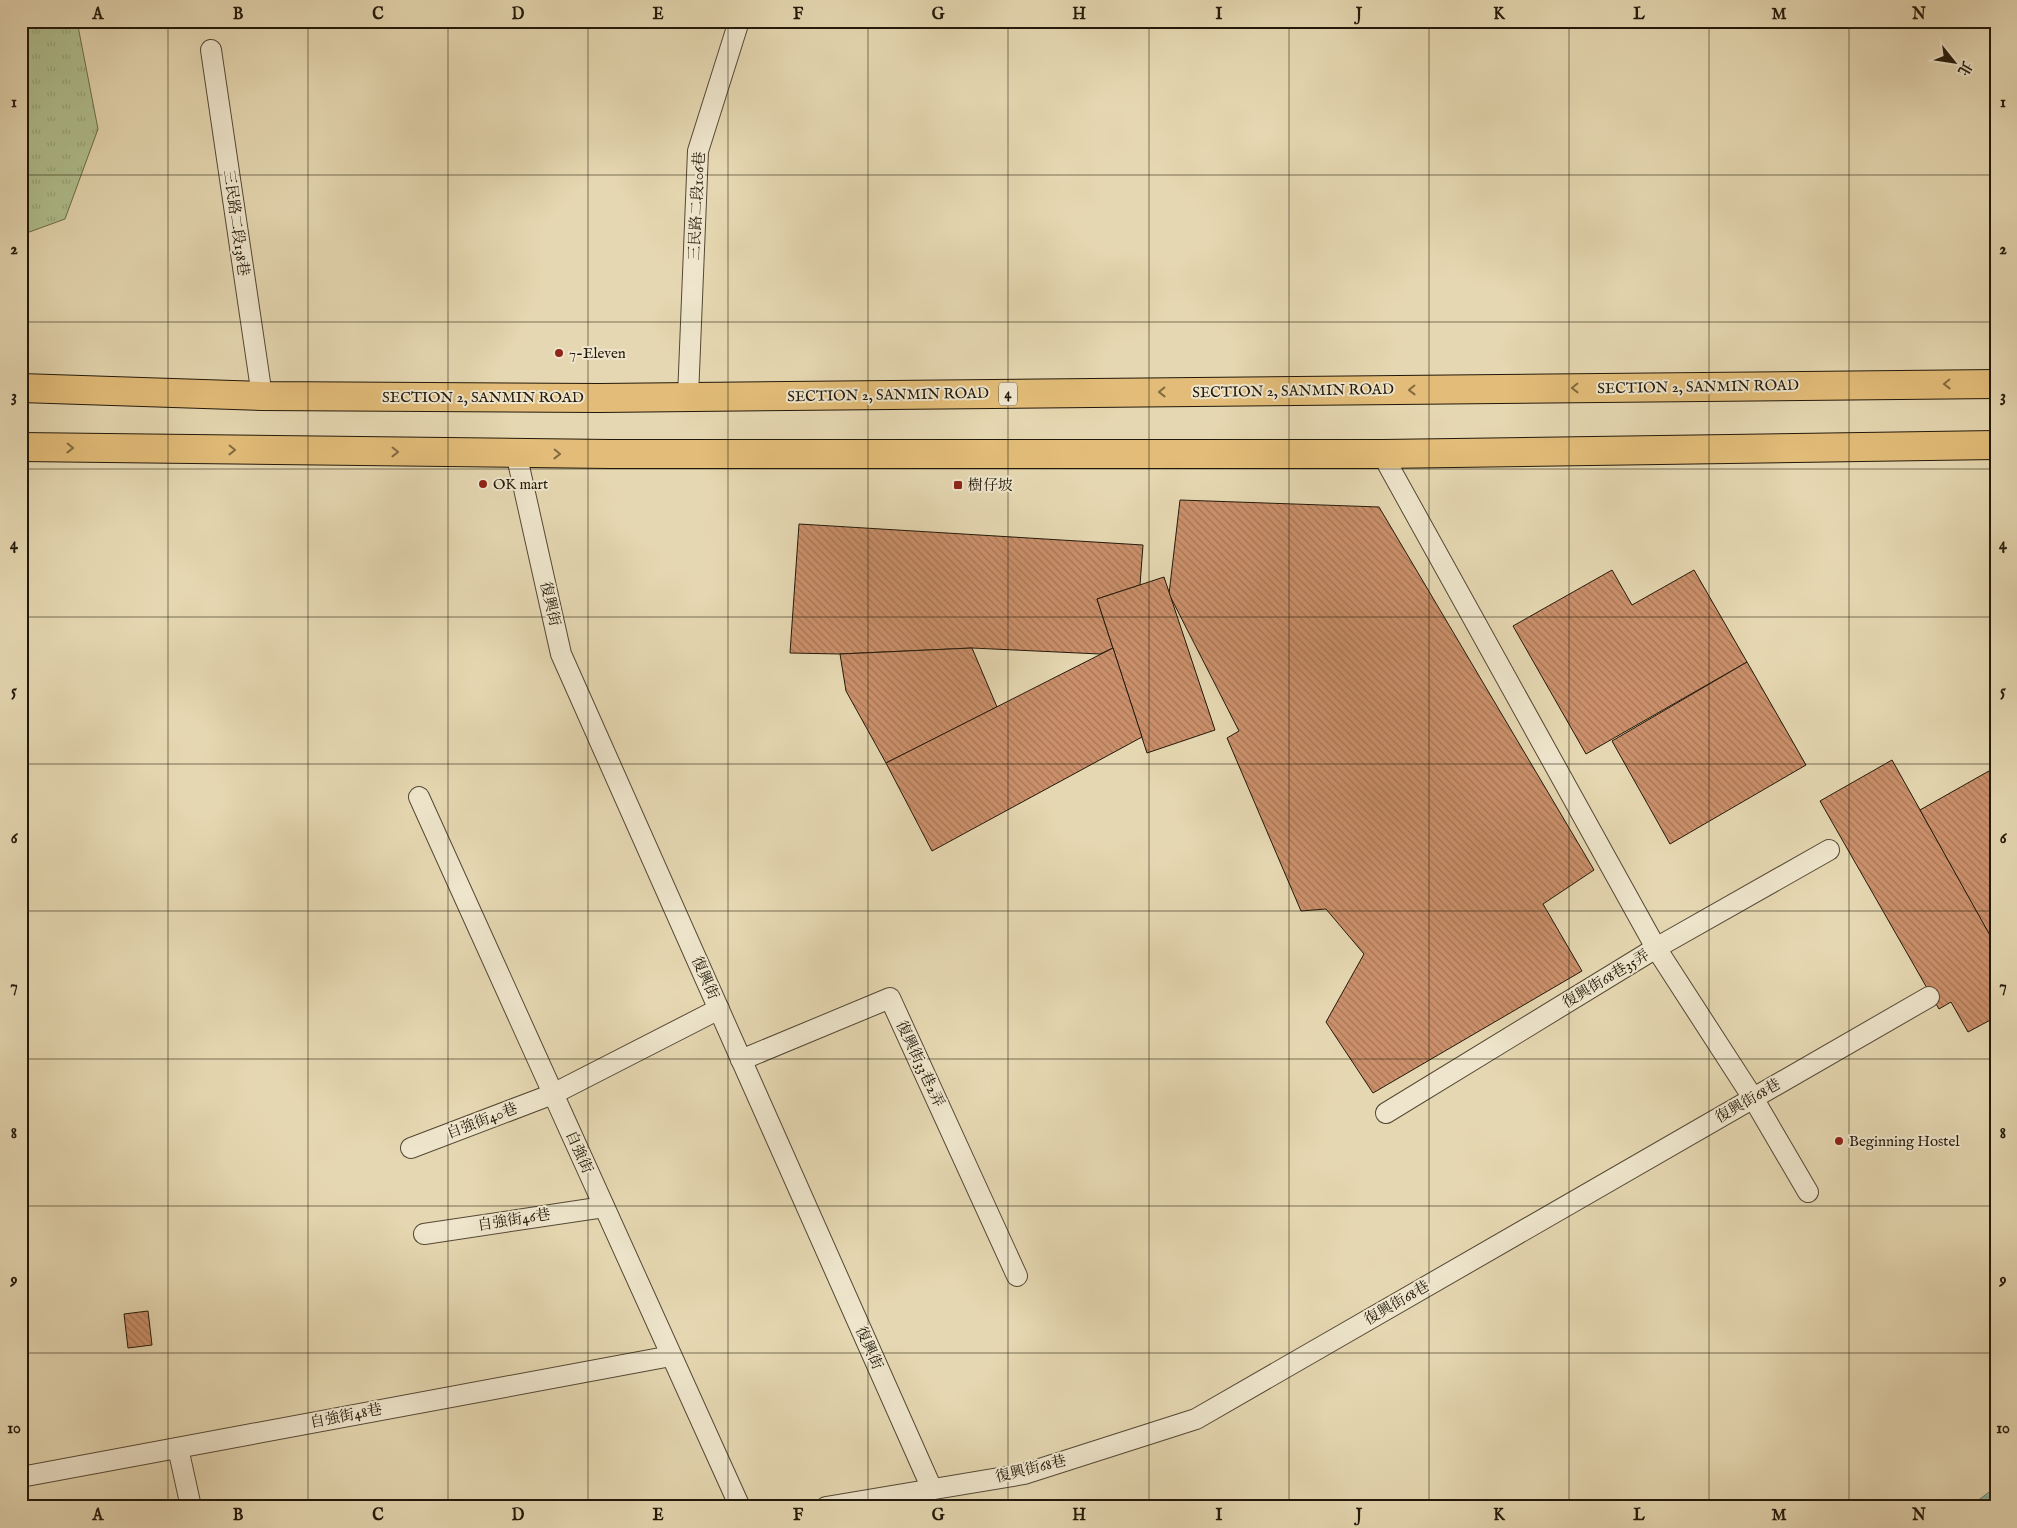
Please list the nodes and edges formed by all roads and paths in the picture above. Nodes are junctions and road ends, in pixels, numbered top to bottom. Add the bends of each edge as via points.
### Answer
1 (739, 21) edge
2 (211, 50) dead end
3 (1996, 384) edge
4 (21, 388) edge
5 (262, 396) junction
6 (688, 397) junction
7 (1996, 444) edge
8 (21, 447) edge
9 (516, 453) junction
10 (1382, 454) junction
11 (419, 797) dead end
12 (1829, 850) dead end
13 (1656, 948) junction
14 (1929, 997) dead end
15 (719, 1009) junction
16 (741, 1060) junction
17 (553, 1094) junction
18 (1753, 1098) junction
19 (1386, 1113) dead end
20 (412, 1148) dead end
21 (1808, 1192) dead end
22 (604, 1207) junction
23 (424, 1234) dead end
24 (1017, 1276) dead end
25 (671, 1356) junction
26 (178, 1448) junction
27 (21, 1477) edge
28 (932, 1489) junction
29 (191, 1507) edge
30 (740, 1507) edge
31 (826, 1507) edge

1 - 6 lane, 三民路二段106巷 via 698,151
2 - 5 lane, 三民路二段138巷
3 -> 6 main road, SECTION 2, SANMIN ROAD / 4
4 - 5 main road, SECTION 2, SANMIN ROAD / 4
5 - 6 main road, SECTION 2, SANMIN ROAD / 4
7 - 10 main road
8 -> 9 main road
9 -> 10 main road
9 - 15 lane, 復興街 via 561,654
10 - 13 lane
11 - 17 lane, 自強街
12 - 13 lane, 復興街68巷35弄
13 - 18 lane
13 - 19 lane, 復興街68巷35弄
14 - 18 lane, 復興街68巷
15 - 16 lane, 復興街
15 - 17 lane, 自強街40巷
16 - 24 lane, 復興街33巷2弄 via 890,998
16 - 28 lane, 復興街
17 - 20 lane, 自強街40巷
17 - 22 lane, 自強街
18 - 21 lane
18 - 28 lane, 復興街68巷 via 1196,1419 1024,1474
22 - 23 lane, 自強街46巷
22 - 25 lane, 自強街
25 - 26 lane, 自強街48巷
25 - 30 lane, 自強街
26 - 27 lane, 自強街48巷
26 - 29 lane
28 - 31 lane, 復興街68巷

